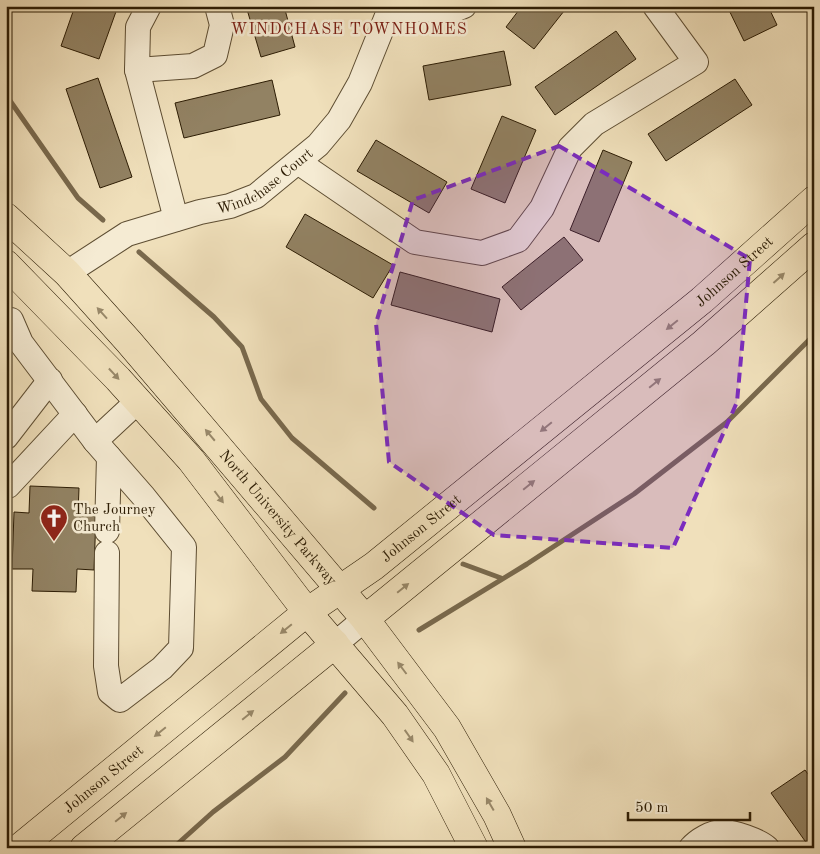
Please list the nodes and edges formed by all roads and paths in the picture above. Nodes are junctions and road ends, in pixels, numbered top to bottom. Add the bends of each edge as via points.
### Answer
1 (149, 6) edge
2 (217, 6) edge
3 (464, 6) edge
4 (655, 6) edge
5 (392, 7) edge
6 (137, 70) junction
7 (298, 162) junction
8 (814, 200) edge
9 (6, 217) edge
10 (176, 219) junction
11 (814, 246) edge
12 (6, 264) edge
13 (67, 273) junction
14 (40, 296) junction
15 (9, 321) edge
16 (50, 380) junction
17 (138, 401) junction
18 (75, 414) junction
19 (6, 437) edge
20 (102, 449) junction
21 (6, 486) edge
22 (339, 590) junction
23 (307, 612) junction
24 (365, 619) junction
25 (335, 644) junction
26 (19, 848) edge
27 (84, 848) edge
28 (474, 848) edge
29 (512, 848) edge
30 (691, 848) edge
31 (767, 848) edge

1 - 6 street via 138,27
2 - 6 street via 222,24 215,55 193,66
3 - 5 street via 452,11
4 - 7 street via 696,62 594,124 570,148 542,208 518,240 482,253 415,242
5 - 7 street, Windchase Court via 360,83 339,120
6 - 10 street
7 - 10 street, Windchase Court via 256,196
8 -> 22 main road, Johnson Street via 702,300 374,566
9 - 13 main road, North University Parkway
10 - 13 street, Windchase Court via 127,234
24 -> 11 main road via 704,343
12 - 14 main road, North University Parkway
22 -> 13 main road, North University Parkway via 192,414
14 - 15 street
14 -> 17 main road, North University Parkway
15 - 16 street via 21,343
16 - 18 street
16 - 19 street
17 - 20 street
17 -> 23 main road, North University Parkway via 191,460
18 - 20 street
18 - 21 street
20 - 20 street via 184,547 181,648 162,668 120,700 110,692 106,666 107,542
22 - 23 main road, Johnson Street
22 - 24 main road, North University Parkway
23 - 25 main road, North University Parkway
23 -> 26 main road, Johnson Street
24 - 25 street
29 -> 24 main road, North University Parkway via 447,728
27 -> 25 main road
25 -> 28 main road, North University Parkway via 394,715 436,774
30 - 31 street via 697,841 722,832 761,842

